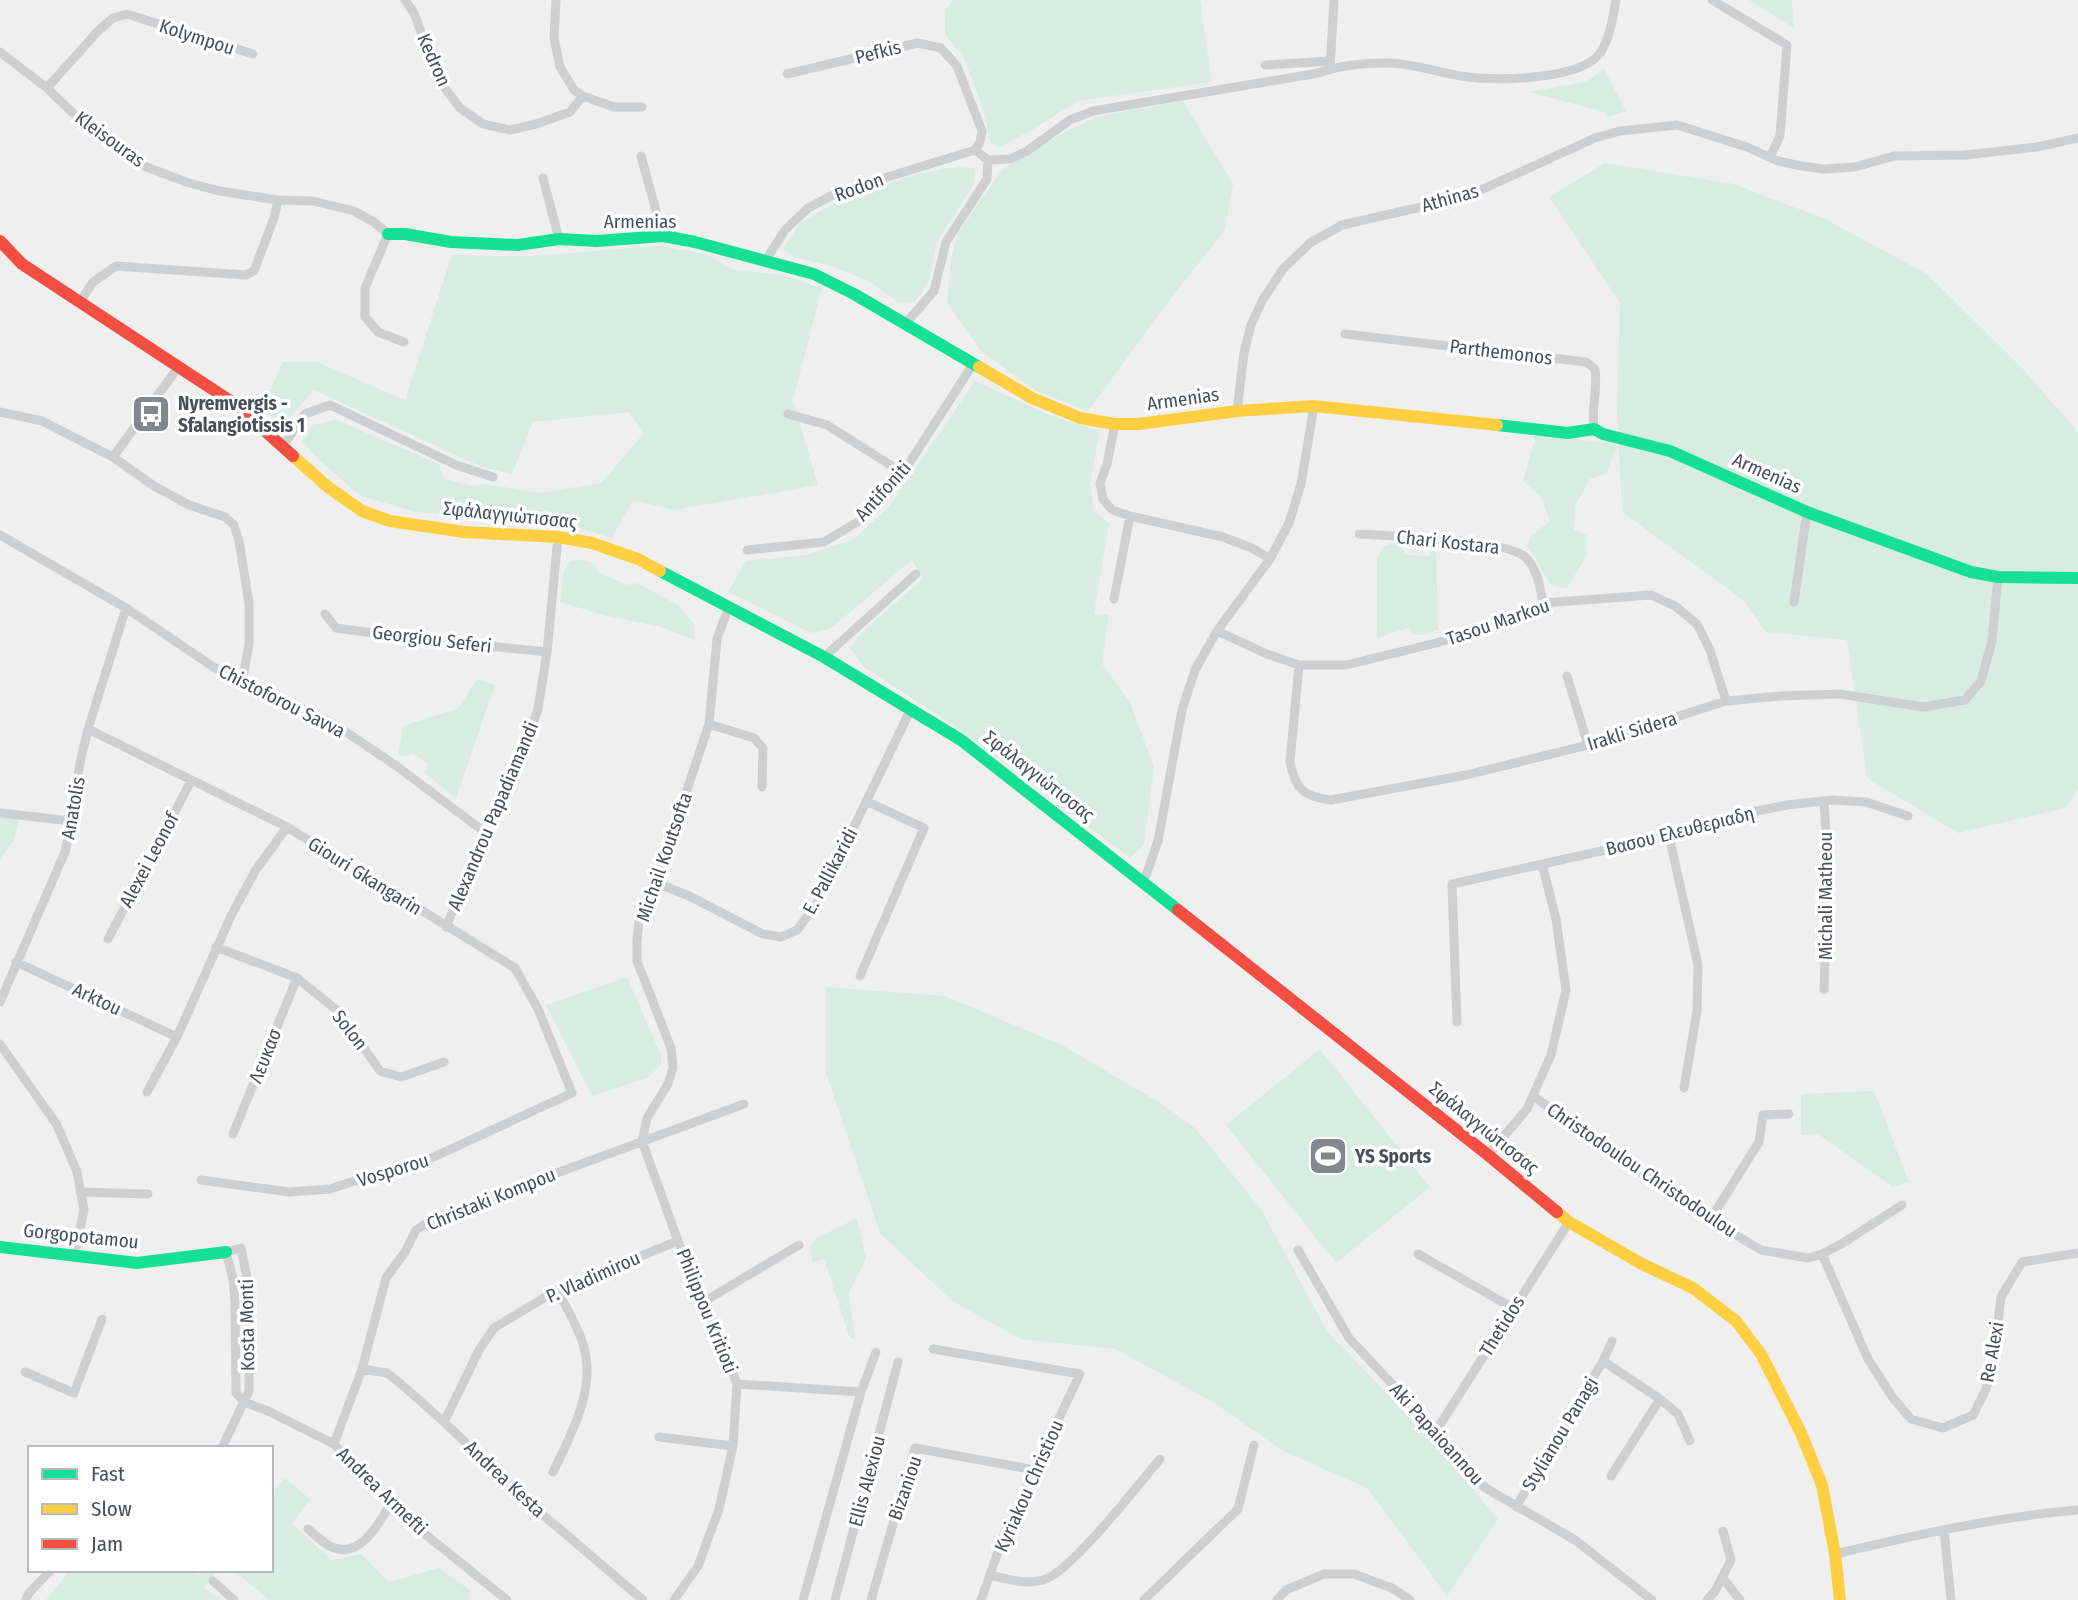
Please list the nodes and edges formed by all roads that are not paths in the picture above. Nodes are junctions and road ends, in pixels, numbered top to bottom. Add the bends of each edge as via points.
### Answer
1 (405, 0) edge
2 (556, 0) edge
3 (1334, 0) edge
4 (1616, 0) edge
5 (1712, 0) edge
6 (0, 52) edge
7 (253, 54) dead end
8 (1265, 65) dead end
9 (1330, 65) junction
10 (787, 74) dead end
11 (47, 88) junction
12 (583, 96) junction
13 (642, 107) dead end
14 (2078, 138) edge
15 (975, 150) junction
16 (641, 156) dead end
17 (1770, 157) junction
18 (988, 160) junction
19 (543, 178) dead end
20 (278, 200) junction
21 (388, 234) junction
22 (663, 236) junction
23 (559, 239) junction
24 (0, 241) edge
25 (766, 260) junction
26 (80, 302) junction
27 (905, 324) junction
28 (1345, 334) dead end
29 (404, 342) dead end
30 (973, 364) junction
31 (179, 366) junction
32 (1314, 406) junction
33 (1237, 411) junction
34 (0, 412) edge
35 (788, 414) dead end
36 (1115, 424) junction
37 (1594, 429) junction
38 (283, 446) junction
39 (113, 457) junction
40 (903, 474) junction
41 (493, 477) dead end
42 (1807, 512) junction
43 (1130, 516) junction
44 (1359, 534) dead end
45 (0, 535) edge
46 (558, 537) junction
47 (747, 550) dead end
48 (1270, 559) junction
49 (916, 574) dead end
50 (1998, 577) junction
51 (2078, 578) edge
52 (1114, 599) dead end
53 (1794, 602) dead end
54 (1543, 603) junction
55 (729, 606) junction
56 (126, 608) junction
57 (325, 614) dead end
58 (1217, 631) junction
59 (547, 652) junction
60 (824, 657) junction
61 (1299, 666) junction
62 (1567, 676) dead end
63 (242, 683) junction
64 (1726, 701) junction
65 (911, 709) junction
66 (709, 724) junction
67 (89, 729) junction
68 (1588, 745) junction
69 (191, 781) junction
70 (762, 787) dead end
71 (866, 801) junction
72 (1824, 801) junction
73 (0, 813) edge
74 (1908, 816) dead end
75 (72, 821) junction
76 (287, 827) junction
77 (486, 833) junction
78 (1669, 836) junction
79 (1542, 864) junction
80 (1144, 881) junction
81 (654, 882) junction
82 (446, 927) junction
83 (108, 939) dead end
84 (216, 947) junction
85 (16, 962) junction
86 (860, 976) dead end
87 (297, 978) junction
88 (1824, 990) dead end
89 (0, 1002) edge
90 (1457, 1022) dead end
91 (177, 1037) junction
92 (0, 1044) edge
93 (444, 1062) dead end
94 (1684, 1088) dead end
95 (147, 1092) dead end
96 (572, 1093) joint
97 (1533, 1096) junction
98 (744, 1104) dead end
99 (1789, 1114) dead end
100 (233, 1134) dead end
101 (642, 1142) junction
102 (1488, 1155) junction
103 (201, 1180) dead end
104 (80, 1192) junction
105 (148, 1194) dead end
106 (1902, 1205) dead end
107 (1710, 1220) junction
108 (1569, 1222) junction
109 (678, 1241) junction
110 (799, 1245) dead end
111 (0, 1247) edge
112 (241, 1248) joint
113 (1298, 1250) dead end
114 (226, 1252) junction
115 (2078, 1253) edge
116 (1419, 1254) dead end
117 (1822, 1254) junction
118 (74, 1256) junction
119 (557, 1290) junction
120 (705, 1301) junction
121 (1513, 1308) junction
122 (102, 1319) dead end
123 (1612, 1341) dead end
124 (933, 1349) dead end
125 (876, 1352) dead end
126 (1603, 1361) junction
127 (898, 1362) dead end
128 (362, 1369) junction
129 (25, 1372) dead end
130 (737, 1384) junction
131 (861, 1392) junction
132 (1660, 1399) junction
133 (244, 1402) junction
134 (444, 1422) junction
135 (1436, 1431) junction
136 (659, 1437) dead end
137 (1690, 1441) dead end
138 (334, 1444) junction
139 (1254, 1445) dead end
140 (223, 1446) edge
141 (733, 1446) junction
142 (1160, 1459) dead end
143 (1035, 1470) junction
144 (553, 1472) dead end
145 (1611, 1476) dead end
146 (390, 1505) junction
147 (1516, 1507) junction
148 (2078, 1510) edge
149 (308, 1529) dead end
150 (1944, 1530) junction
151 (1723, 1531) dead end
152 (1835, 1554) junction
153 (49, 1572) edge
154 (990, 1575) junction
155 (1722, 1577) junction
156 (213, 1581) dead end
157 (503, 1599) edge
158 (26, 1600) edge
159 (234, 1600) edge
160 (643, 1600) edge
161 (674, 1600) edge
162 (803, 1600) edge
163 (835, 1600) edge
164 (871, 1600) edge
165 (981, 1600) edge
166 (1144, 1600) edge
167 (1277, 1600) edge
168 (1410, 1600) edge
169 (1652, 1600) edge
170 (1707, 1600) edge
171 (1740, 1600) edge
172 (1840, 1600) edge
173 (1951, 1600) edge

1 - 12 street, Kedron via 439,80 460,108 483,124 510,130 536,124 570,112
2 - 12 street via 554,38 560,67
3 - 9 street
4 - 9 street via 1600,53 1578,70 1521,79 1470,78 1390,63
5 - 17 street via 1787,45 1780,136
6 - 11 street, Kleisouras
7 - 11 street, Kolympou via 127,15 113,18 98,31
8 - 9 street
9 - 18 street via 1319,72 1093,111 1070,120 1010,159
10 - 15 street, Pefkis via 918,43 940,48 957,66 982,131
11 - 20 street, Kleisouras via 79,119 144,166 219,191
12 - 13 street via 614,107
14 - 17 street, Athinas via 1966,155 1894,156 1855,167 1824,169
15 - 18 street
15 - 25 street, Rodon via 839,192 808,208 785,230
16 - 22 street
17 - 33 street, Athinas via 1677,125 1620,131 1483,189 1342,225 1310,243 1283,269 1262,301 1244,353
18 - 27 street via 987,179 946,242 934,291
19 - 23 street
20 - 21 street, Kleisouras via 313,201 354,211
20 - 26 street via 254,271 246,275 116,266 93,282
21 - 23 street, Armenias via 518,245
21 - 29 street via 365,288 365,317 378,332
22 - 23 street, Armenias
22 - 25 street, Armenias
24 - 26 street, Σφάλαγγιώτισσας via 22,264
25 - 27 street, Armenias via 814,274
26 - 31 street, Σφάλαγγιώτισσας
27 - 30 street, Armenias
28 - 37 street, Parthemonos via 1586,362 1595,369
30 - 36 street, Armenias via 1032,398 1080,418
30 - 40 street, Antifoniti
31 - 38 street, Σφάλαγγιώτισσας via 235,404
31 - 39 street
32 - 33 street, Armenias
32 - 37 street, Armenias via 1568,433
32 - 48 street via 1301,484 1289,523
33 - 36 street, Armenias
34 - 39 street via 42,421
35 - 40 street via 827,425
36 - 43 street via 1101,491 1112,510
37 - 42 street, Armenias via 1670,451
38 - 41 street via 305,414 330,405 456,465
38 - 46 street, Σφάλαγγιώτισσας via 336,493 362,511 390,521 464,532
39 - 63 street via 154,486 234,525 249,603 249,644
40 - 47 street, Antifoniti via 864,518 824,542
42 - 50 street, Armenias via 1962,569
42 - 53 street
43 - 48 street via 1223,537
43 - 52 street
44 - 54 street, Chari Kostara via 1510,548 1526,557 1539,580
45 - 56 street, Chistoforou Savva
46 - 55 street, Σφάλαγγιώτισσας via 638,559
46 - 59 street, Alexandrou Papadiamandi
48 - 58 street
49 - 60 street
50 - 51 street, Armenias
50 - 64 street, Irakli Sidera via 1992,641 1981,681 1965,700 1924,707 1840,694
54 - 61 street, Tasou Markou via 1518,618 1376,659 1346,666
54 - 64 street, Tasou Markou via 1651,596 1675,606 1697,624
55 - 60 street, Σφάλαγγιώτισσας
55 - 66 street, Michail Koutsofta via 717,639
56 - 63 street, Chistoforou Savva
56 - 67 street, Anatolis
57 - 59 street, Georgiou Seferi via 336,628
58 - 61 street, Tasou Markou
58 - 80 street via 1195,670 1182,710 1158,841
59 - 77 street, Alexandrou Papadiamandi via 538,709 515,774
60 - 65 street, Σφάλαγγιώτισσας
61 - 68 street, Irakli Sidera via 1290,762 1300,790 1316,798 1331,800 1466,775
62 - 68 street
63 - 77 street, Chistoforou Savva via 334,724
64 - 68 street, Irakli Sidera
65 - 71 street, E. Pallikaridi
65 - 80 street, Σφάλαγγιώτισσας via 981,755
66 - 70 street via 754,738 763,748
66 - 81 street, Michail Koutsofta
67 - 69 street, Giouri Gkangarin
67 - 75 street, Anatolis
69 - 76 street, Giouri Gkangarin
69 - 83 street, Alexei Leonof
71 - 81 street, E. Pallikaridi via 816,905 797,930 780,937 763,934
71 - 86 street via 924,828
72 - 74 street, Βασου Ελευθεριαδη via 1866,802
72 - 78 street, Βασου Ελευθεριαδη via 1732,816
72 - 88 street, Michali Matheou via 1828,865
73 - 75 street
75 - 85 street, Anatolis via 65,852
76 - 82 street, Giouri Gkangarin
76 - 84 street via 255,871
77 - 82 street, Alexandrou Papadiamandi
78 - 79 street, Βασου Ελευθεριαδη
78 - 94 street via 1698,965 1697,1011
79 - 90 street, Βασου Ελευθεριαδη via 1452,884
79 - 97 street via 1566,990 1552,1055
80 - 102 street, Σφάλαγγιώτισσας
81 - 101 street, Michail Koutsofta via 639,919 637,961 671,1048 673,1068 647,1118
82 - 96 street, Giouri Gkangarin via 515,968 538,1009
84 - 87 street, Solon
84 - 91 street
85 - 89 street, Anatolis
85 - 91 street, Arktou
87 - 93 street, Solon via 339,1012 380,1071 401,1077
87 - 100 street, Λευκασ
91 - 95 street
92 - 104 street via 57,1125 77,1172
96 - 103 street, Vosporou via 412,1167 330,1189 289,1192
97 - 102 street
97 - 107 street, Christodoulou Christodoulou
98 - 101 street, Christaki Kompou
99 - 107 street via 1763,1115 1759,1142
101 - 109 street, Philippou Kritioti
101 - 128 street, Christaki Kompou via 435,1218 416,1230 386,1278
102 - 108 street, Σφάλαγγιώτισσας
104 - 105 street
104 - 118 street via 84,1210
106 - 117 street, Christodoulou Christodoulou
107 - 117 street, Christodoulou Christodoulou via 1761,1250 1808,1258
108 - 121 street, Thetidos
108 - 152 street, Σφάλαγγιώτισσας via 1693,1288 1737,1321 1761,1354 1801,1433 1822,1485
109 - 119 street, P. Vladimirou
109 - 120 street, Philippou Kritioti
110 - 120 street
111 - 118 street, Gorgopotamou
112 - 114 street, Gorgopotamou
112 - 133 street, Kosta Monti via 249,1288 248,1391
113 - 135 street, Aki Papaioannou via 1349,1338
114 - 118 street, Gorgopotamou via 137,1263
114 - 133 street, Kosta Monti via 234,1290 236,1394
115 - 117 street, Re Alexi via 2022,1262 2001,1297 1986,1390 1973,1415 1942,1428 1911,1419 1893,1398 1868,1359
116 - 121 street
119 - 134 street, P. Vladimirou via 494,1328
119 - 144 street via 583,1345 587,1379 577,1423
120 - 130 street, Philippou Kritioti
121 - 135 street, Thetidos
122 - 129 street via 74,1392
123 - 126 street, Stylianou Panagi
124 - 143 street, Kyriakou Christiou via 1080,1374
125 - 131 street, Ellis Alexiou
126 - 132 street, Stylianou Panagi
126 - 147 street, Stylianou Panagi
127 - 163 street, Ellis Alexiou
128 - 134 street, Andrea Kesta via 387,1373
128 - 138 street, Christaki Kompou
130 - 131 street
130 - 141 street, Philippou Kritioti
131 - 162 street, Ellis Alexiou
132 - 137 street, Stylianou Panagi via 1678,1414
132 - 145 street
133 - 138 street, Andrea Armefti
133 - 140 street, Kosta Monti
134 - 160 street, Andrea Kesta via 529,1503
135 - 147 street, Aki Papaioannou via 1484,1487
136 - 141 street
138 - 146 street, Andrea Armefti
139 - 166 street via 1238,1509
141 - 161 street, Philippou Kritioti via 719,1509 698,1566
142 - 154 street via 1076,1557 1047,1580 1023,1583
143 - 154 street, Kyriakou Christiou
143 - 164 street, Bizaniou via 915,1448
146 - 149 street via 359,1546 335,1548
146 - 157 street, Andrea Armefti
147 - 169 street, Aki Papaioannou via 1575,1540
148 - 150 street
150 - 152 street
150 - 173 street
151 - 155 street via 1731,1560
152 - 172 street, Σφάλαγγιώτισσας
153 - 158 street
154 - 165 street, Kyriakou Christiou
155 - 170 street
155 - 171 street
156 - 159 street
167 - 168 street via 1286,1590 1324,1574 1354,1574

